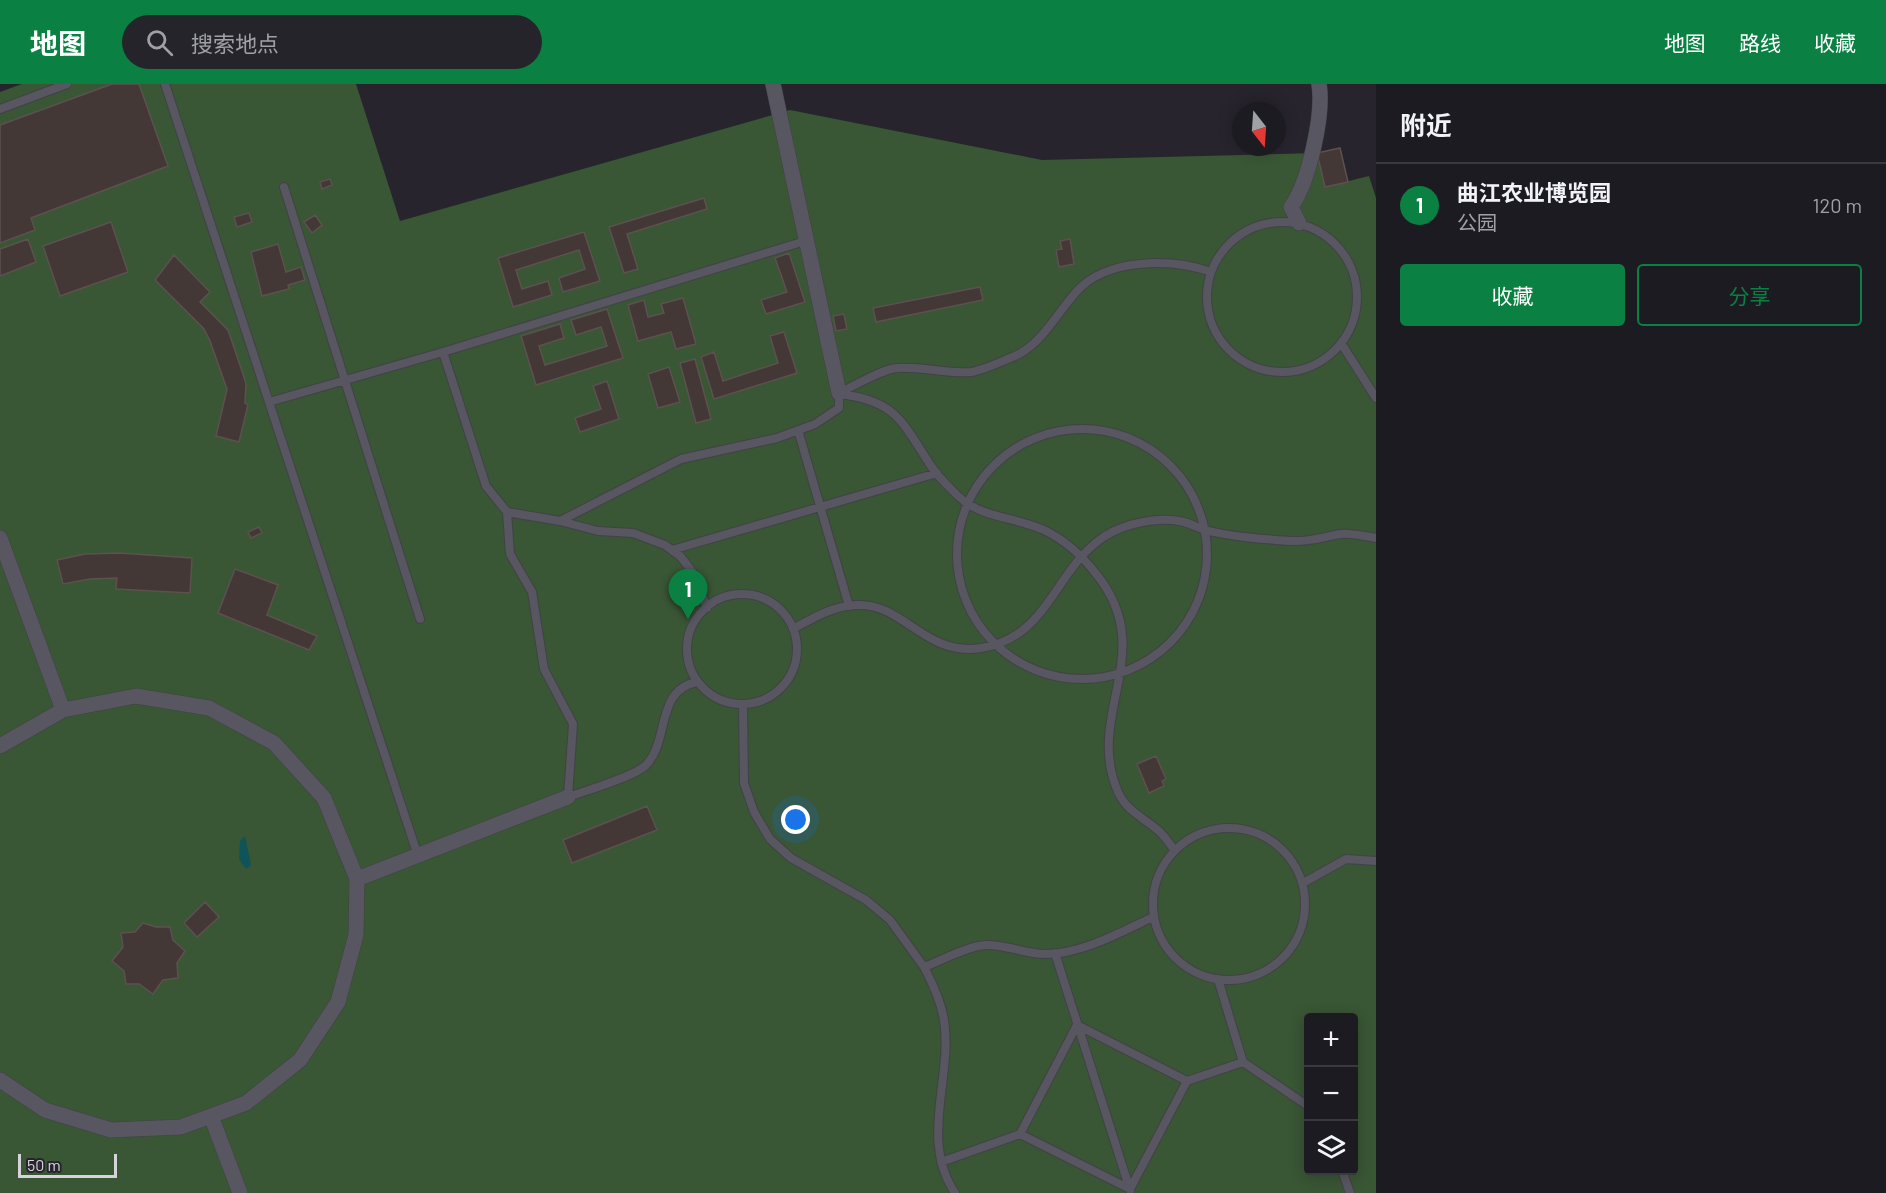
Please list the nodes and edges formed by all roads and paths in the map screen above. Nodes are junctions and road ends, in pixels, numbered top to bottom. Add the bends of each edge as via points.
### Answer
1 (67, 84) edge
2 (165, 84) edge
3 (773, 84) edge
4 (1319, 84) edge
5 (0, 109) edge
6 (284, 187) dead end
7 (1299, 223) junction
8 (805, 241) junction
9 (1211, 272) junction
10 (1341, 343) junction
11 (443, 352) junction
12 (345, 380) junction
13 (839, 393) junction
14 (1376, 398) edge
15 (269, 402) junction
16 (798, 430) junction
17 (937, 473) junction
18 (968, 503) junction
19 (820, 507) junction
20 (507, 512) junction
21 (560, 521) junction
22 (1204, 530) junction
23 (0, 538) edge
24 (1376, 538) edge
25 (672, 550) junction
26 (1081, 556) junction
27 (849, 606) junction
28 (707, 608) junction
29 (420, 619) dead end
30 (793, 629) junction
31 (996, 644) junction
32 (1122, 673) junction
33 (697, 682) junction
34 (743, 704) junction
35 (63, 710) junction
36 (0, 746) edge
37 (568, 797) junction
38 (1174, 850) junction
39 (418, 856) junction
40 (1376, 861) edge
41 (357, 879) junction
42 (1303, 883) junction
43 (1153, 917) junction
44 (1055, 953) junction
45 (924, 967) junction
46 (1218, 979) junction
47 (1077, 1025) junction
48 (1243, 1062) junction
49 (0, 1080) edge
50 (1187, 1081) junction
51 (1304, 1103) edge
52 (211, 1116) junction
53 (1020, 1134) junction
54 (941, 1162) junction
55 (1344, 1175) edge
56 (1131, 1191) edge
57 (240, 1193) edge
58 (954, 1193) edge
59 (1350, 1193) edge

1 - 5 lane
2 - 15 lane
3 - 8 street
4 - 7 street via 1319,118 1309,166 1299,197 1291,207
6 - 12 lane
7 - 9 lane via 1274,221 1251,228 1230,241
7 - 10 lane via 1322,232 1341,249 1353,271 1358,296 1354,321
8 - 11 lane
8 - 13 street
9 - 10 lane via 1207,309 1215,333 1230,352 1251,366 1275,372 1300,370 1323,360
9 - 13 lane via 1177,265 1113,269 1079,289 1028,349 1013,357 971,372 896,368
10 - 14 lane
11 - 12 lane
11 - 20 lane via 486,486
12 - 15 lane
12 - 29 lane
13 - 16 lane via 839,408
13 - 17 lane via 866,397 895,414
15 - 39 lane
16 - 19 lane
16 - 21 lane via 681,459
17 - 18 lane
17 - 19 lane
18 - 22 lane via 984,476 1014,449 1051,433 1094,429 1135,440 1170,465 1196,499
18 - 26 lane via 998,517 1045,530
18 - 31 lane via 956,549 961,589 978,625
19 - 25 lane
19 - 27 lane
20 - 21 lane
20 - 37 lane via 510,554 532,592 544,669 573,724
21 - 25 lane via 598,531 633,533
22 - 24 lane via 1292,541 1314,541 1341,534
22 - 26 lane via 1184,522 1150,521 1106,536
22 - 32 lane via 1205,583 1188,622 1158,654
23 - 35 street
25 - 28 lane via 694,573
26 - 31 lane via 1035,622 1017,636
26 - 32 lane via 1114,599 1124,651
27 - 30 lane
27 - 31 lane via 875,607 944,646 964,650
28 - 30 lane via 732,595 751,595 768,601 783,613
28 - 33 lane via 690,630 686,648
30 - 34 lane via 797,646 788,679 768,696
31 - 32 lane via 1041,673 1081,680
32 - 38 lane via 1109,720 1110,773 1128,808 1160,832
33 - 34 lane via 726,702
33 - 37 lane via 678,692 669,705 653,758 644,768
34 - 45 lane via 744,783 754,812 771,839 791,858 866,900 890,920
35 - 36 street
35 - 41 street via 136,696 157,699 209,708 274,743 324,798
37 - 39 street
38 - 42 lane via 1196,835 1221,827 1248,830 1272,840 1291,859
38 - 43 lane via 1160,870 1153,893
39 - 41 street
40 - 42 lane via 1347,859
41 - 52 street via 356,935 338,1002 300,1060 246,1103
42 - 46 lane via 1305,908 1300,932 1287,954 1267,970 1251,976
43 - 44 lane via 1112,936
43 - 46 lane via 1161,939 1176,959 1195,972
44 - 45 lane via 985,945
44 - 47 lane
45 - 54 lane via 944,1020 944,1083 937,1136
46 - 48 lane
47 - 50 lane
47 - 53 lane
47 - 56 lane
48 - 50 lane
48 - 51 lane
49 - 52 street via 45,1110 111,1130 181,1127
50 - 56 lane
52 - 57 street
53 - 54 lane
53 - 56 lane
54 - 58 lane
55 - 59 lane

